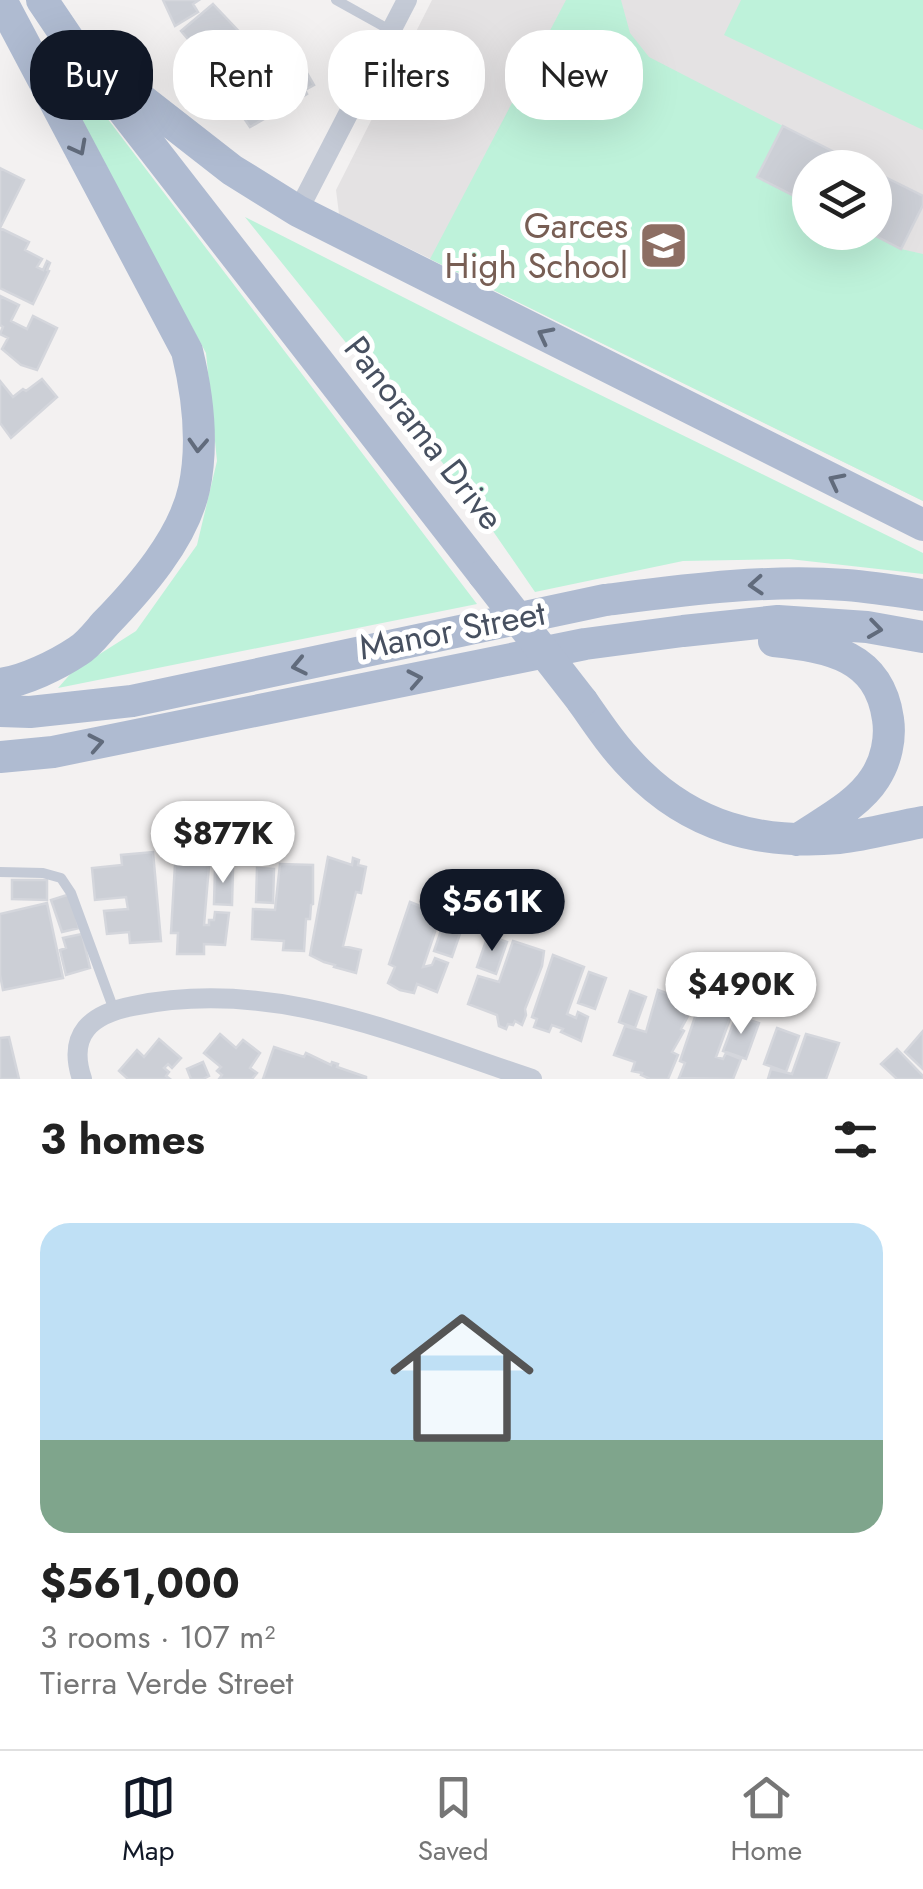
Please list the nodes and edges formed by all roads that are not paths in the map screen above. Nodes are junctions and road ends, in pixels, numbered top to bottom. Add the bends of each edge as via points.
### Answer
1 (1, 0) edge
2 (42, 0) edge
3 (336, 0) edge
4 (407, 0) edge
5 (62, 30) edge
6 (391, 30) joint
7 (153, 108) edge
8 (130, 120) edge
9 (345, 120) edge
10 (298, 212) junction
11 (923, 525) edge
12 (923, 594) edge
13 (682, 631) junction
14 (923, 637) edge
15 (0, 684) edge
16 (0, 711) edge
17 (0, 757) edge
18 (923, 822) edge
19 (797, 840) junction
20 (0, 872) edge
21 (114, 1010) junction
22 (82, 1079) edge
23 (532, 1079) edge

1 -> 15 main road via 187,351 199,415 193,492 157,565 81,650
2 - 5 main road, Panorama Drive
3 - 6 lane
4 - 6 street
7 - 10 main road
8 - 19 main road, Panorama Drive, bridge via 634,768 662,794 726,828
9 - 10 street
11 -> 10 main road
12 -> 16 main road, Manor Street via 783,584 650,594 132,702
13 -> 14 main road, Manor Street via 778,621
17 -> 13 main road, Manor Street
13 - 19 main road via 820,647 874,678 890,733 875,778
18 - 19 main road, Panorama Drive
20 - 21 lane via 61,878
21 - 22 street via 83,1032 77,1048
21 - 23 street via 190,998 294,1004

